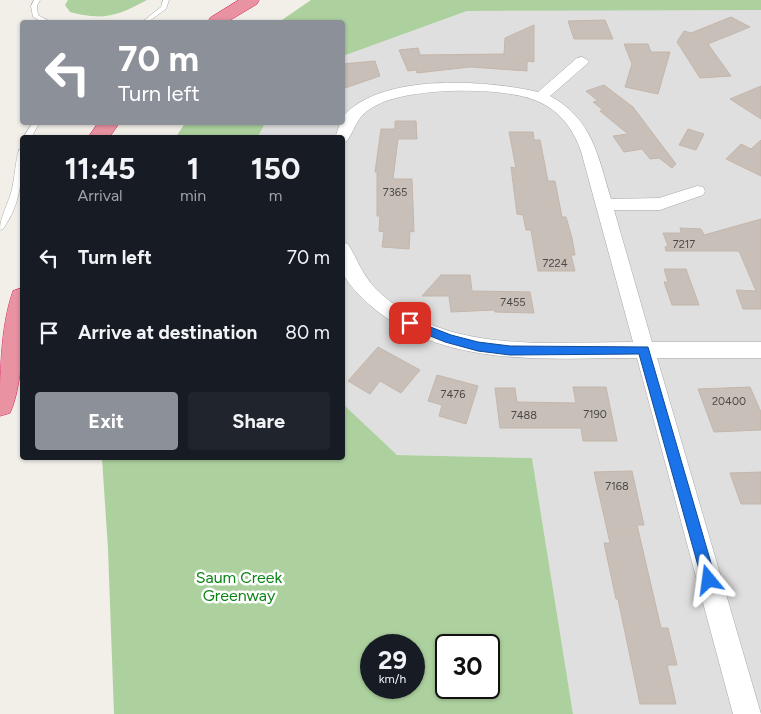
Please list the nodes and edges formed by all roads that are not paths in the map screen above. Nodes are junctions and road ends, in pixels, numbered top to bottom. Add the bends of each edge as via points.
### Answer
1 (37, 0) edge
2 (166, 0) edge
3 (252, 0) edge
4 (43, 20) edge
5 (148, 20) edge
6 (219, 20) edge
7 (582, 61) dead end
8 (540, 97) junction
9 (343, 135) edge
10 (20, 176) edge
11 (697, 191) dead end
12 (604, 205) junction
13 (0, 227) edge
14 (345, 254) edge
15 (20, 306) edge
16 (644, 350) junction
17 (761, 350) edge
18 (0, 404) edge
19 (747, 714) edge

1 - 4 lane via 35,16
2 - 5 lane via 164,8
3 - 6 highway
7 - 8 street
8 - 9 street via 495,88 410,89 380,97 359,109 346,125
8 - 12 street via 575,123 583,136
10 - 13 lane
11 - 12 street via 660,204
12 - 16 street
14 - 16 street via 365,289 381,304 399,317 449,339 478,347 510,350
15 - 18 highway
16 - 17 street
16 - 19 street

